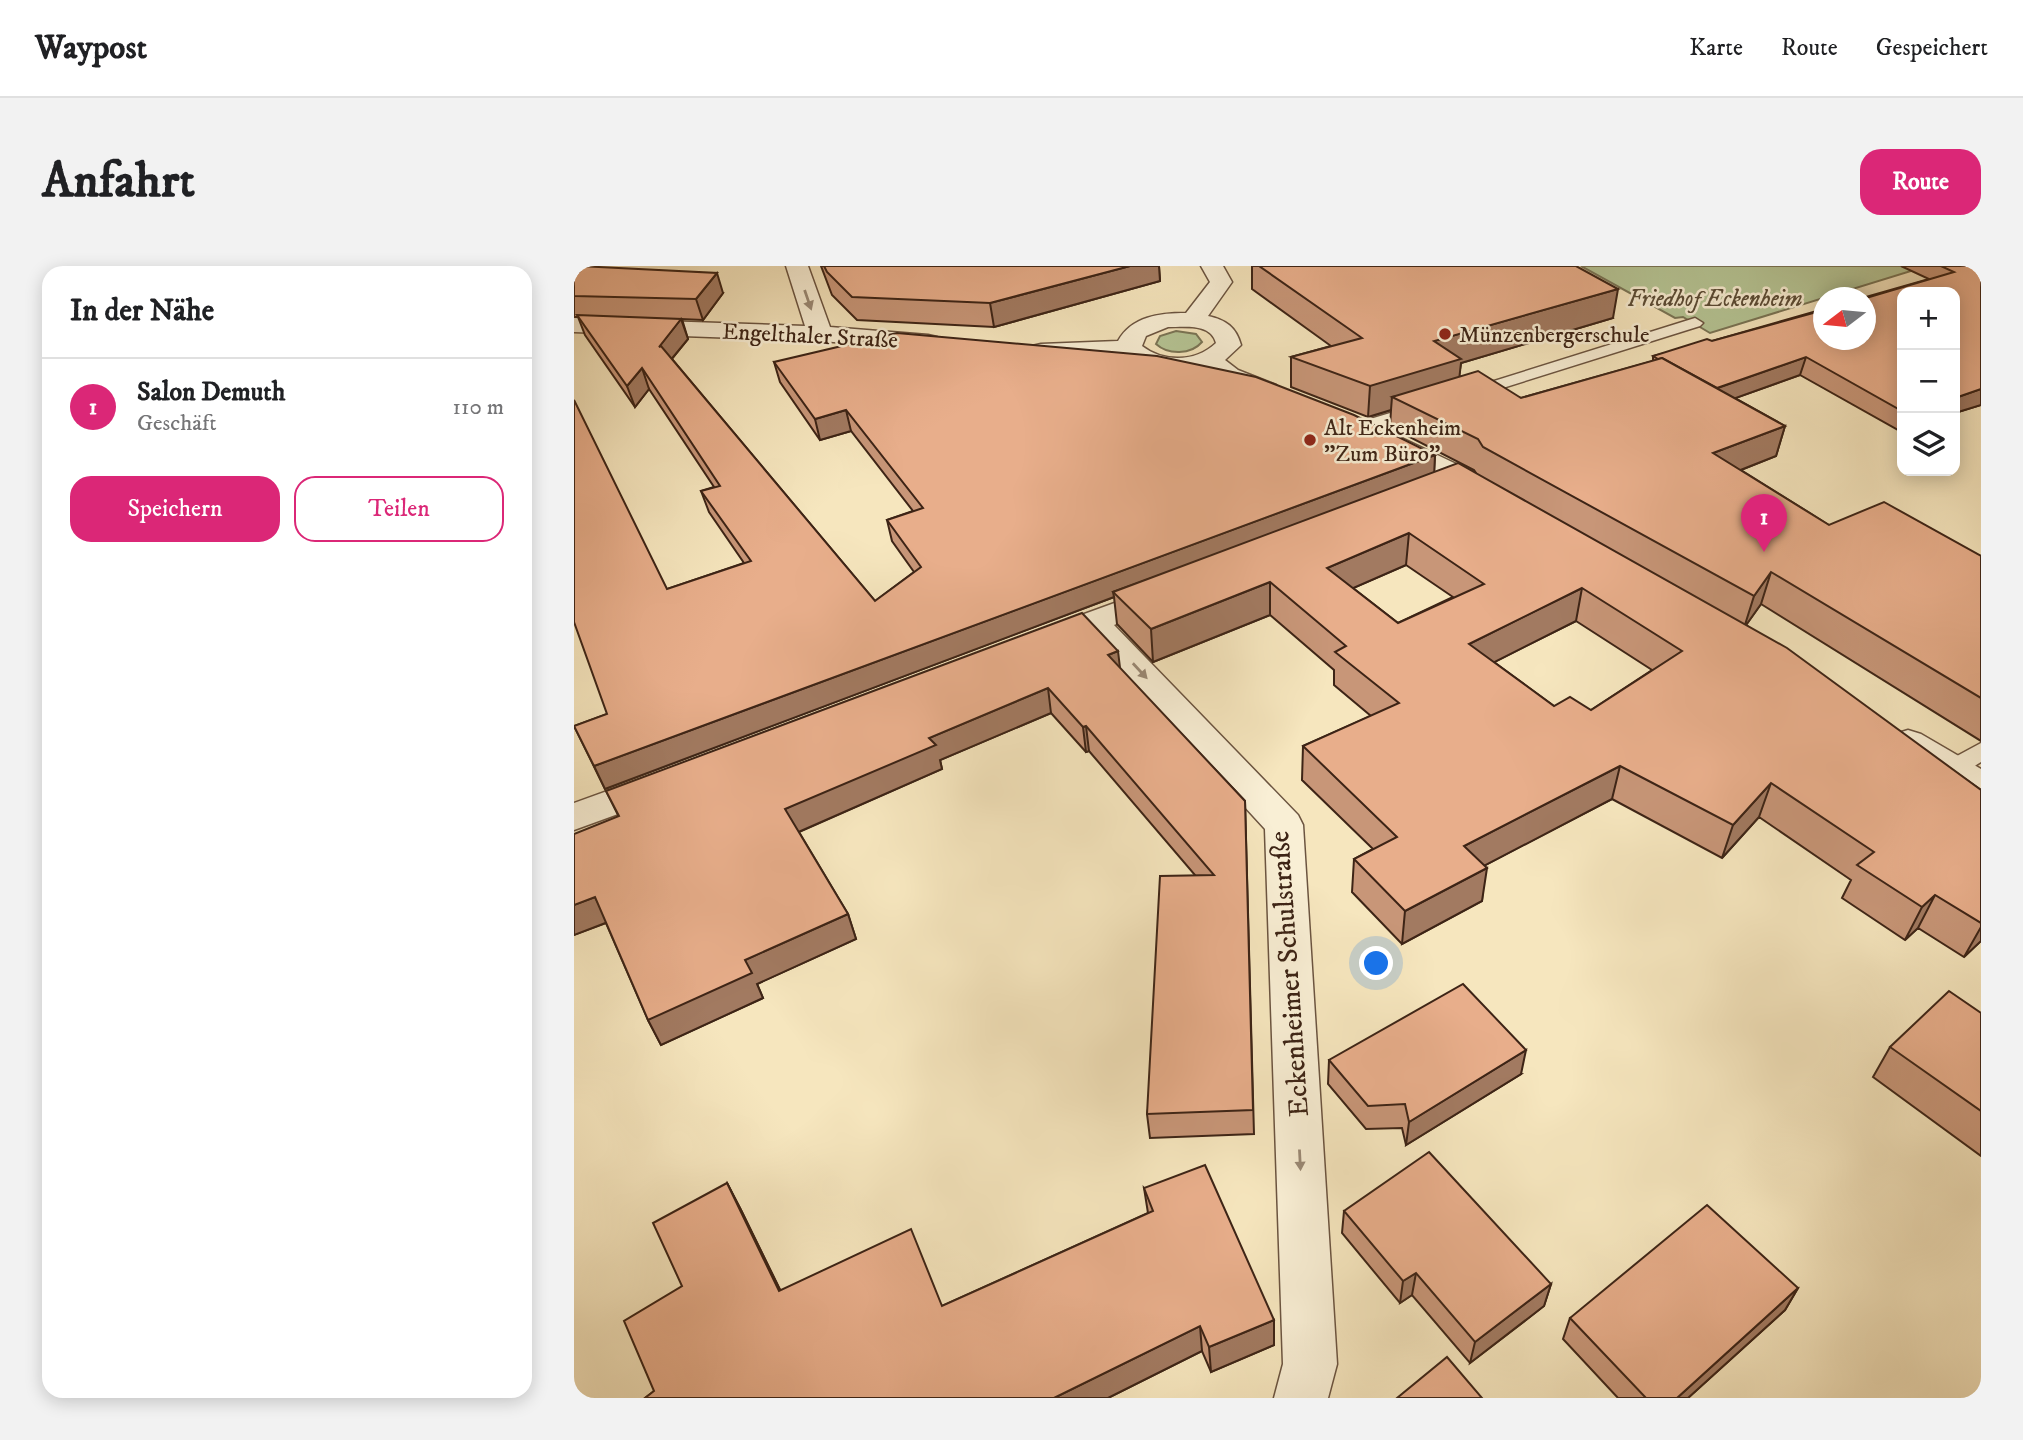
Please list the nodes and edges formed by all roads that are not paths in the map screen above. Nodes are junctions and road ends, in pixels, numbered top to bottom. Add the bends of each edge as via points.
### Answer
1 (796, 266) edge
2 (1212, 266) edge
3 (1194, 320) junction
4 (1695, 323) dead end
5 (574, 325) edge
6 (820, 334) junction
7 (949, 343) edge
8 (1015, 348) edge
9 (1129, 348) junction
10 (1208, 360) junction
11 (1290, 399) edge
12 (1351, 422) joint
13 (1463, 478) junction
14 (1425, 493) edge
15 (1510, 511) edge
16 (1195, 582) edge
17 (1093, 622) junction
18 (1015, 651) edge
19 (1884, 728) edge
20 (1981, 751) edge
21 (1952, 769) junction
22 (691, 773) edge
23 (1981, 786) edge
24 (574, 817) edge
25 (1301, 1398) edge

1 -> 6 street
2 - 3 street via 1221,282
3 - 9 street via 1152,323 1130,338
3 - 10 street via 1221,328 1228,335 1229,345
4 - 12 lane via 1448,400
5 - 6 street, Engelthaler Straße
6 - 7 street, Engelthaler Straße
8 - 9 street
9 - 10 street via 1144,359 1169,365
10 - 11 street via 1230,375
12 - 13 street
13 - 14 street
13 - 15 street via 1463,484
16 - 17 street
17 - 18 street
17 -> 25 street, Eckenheimer Schulstraße via 1284,825 1310,1364
19 - 21 street
20 - 21 lane
21 - 23 street
22 - 24 street

